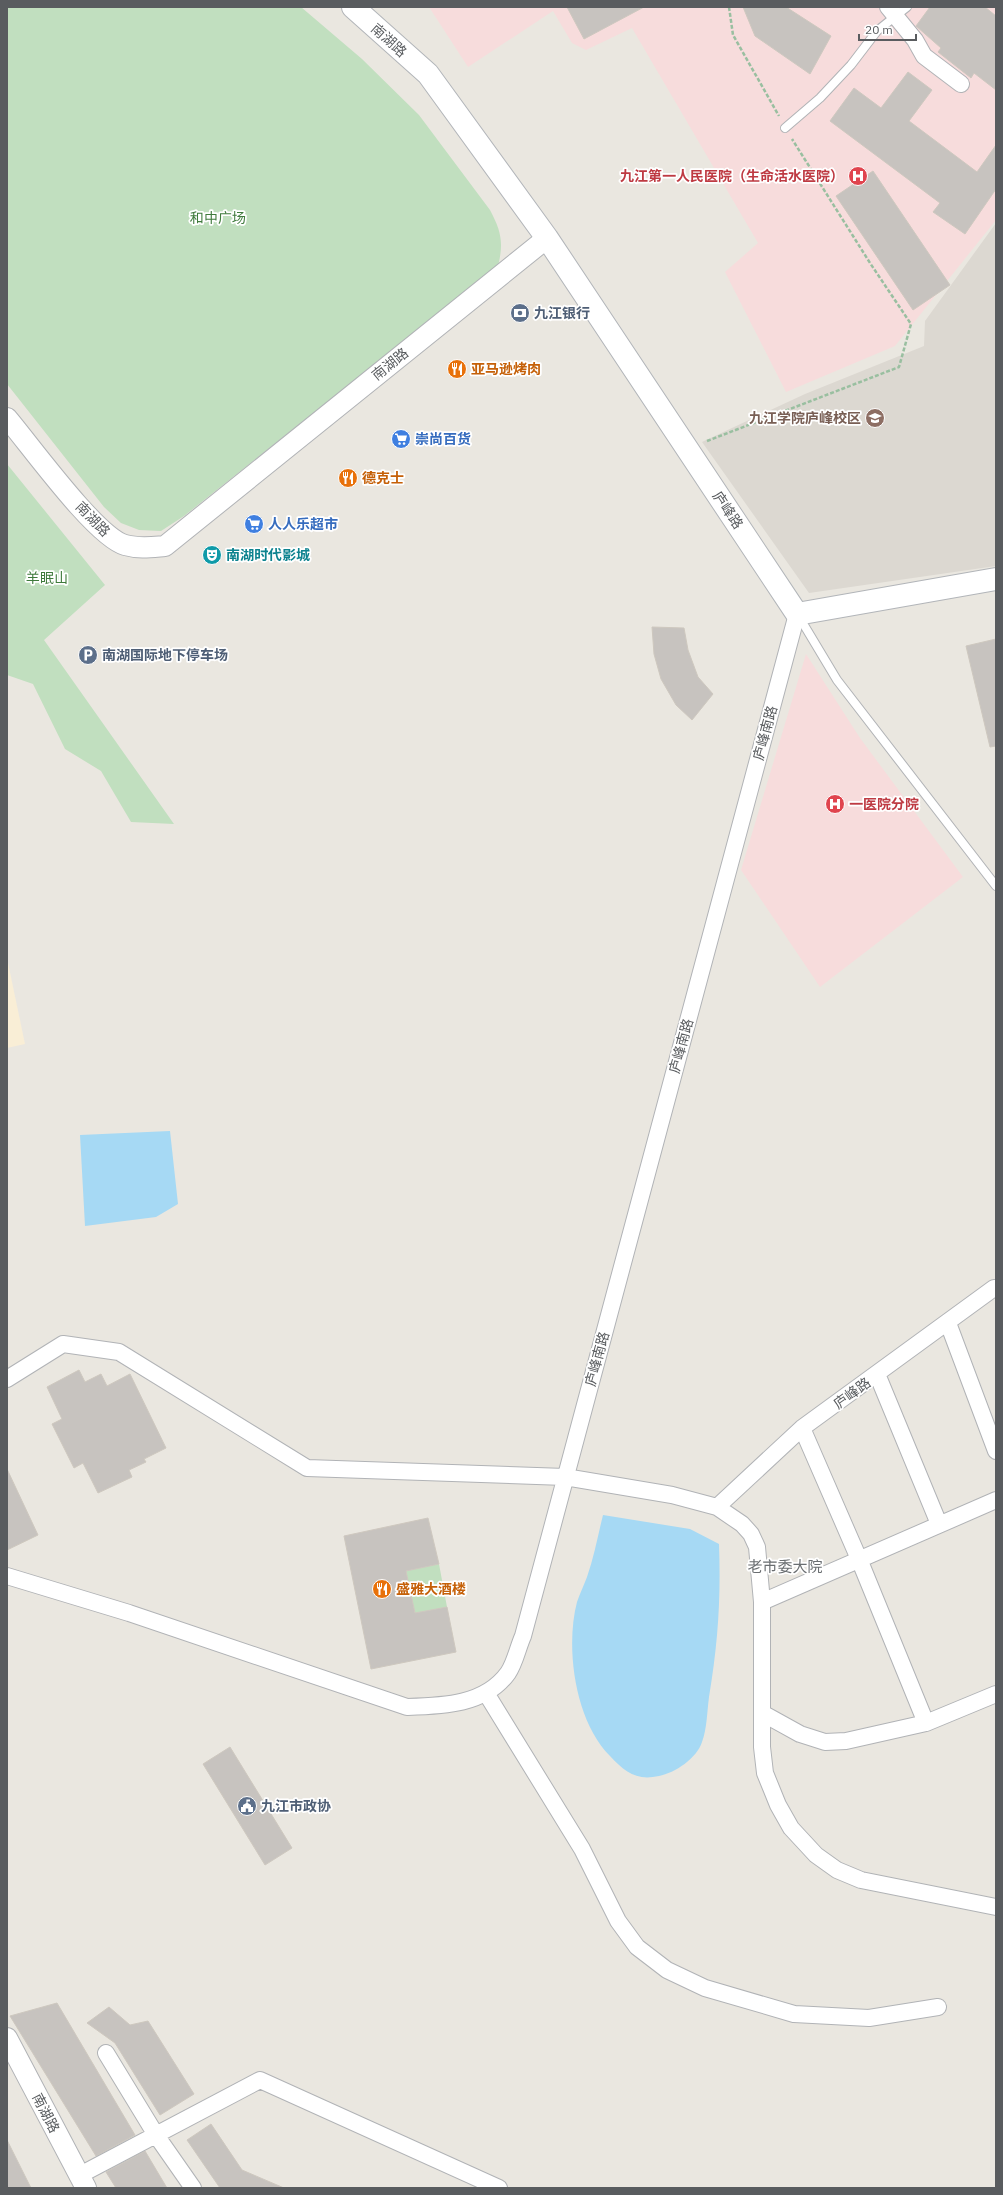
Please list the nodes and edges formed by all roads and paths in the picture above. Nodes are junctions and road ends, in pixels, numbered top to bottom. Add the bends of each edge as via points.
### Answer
1 (353, 7) edge
2 (729, 7) edge
3 (897, 10) edge
4 (961, 84) dead end
5 (785, 128) junction
6 (547, 238) junction
7 (7, 418) edge
8 (688, 449) junction
9 (996, 579) edge
10 (797, 614) junction
11 (996, 886) edge
12 (994, 1288) dead end
13 (948, 1323) junction
14 (877, 1374) junction
15 (7, 1379) edge
16 (802, 1428) junction
17 (996, 1451) edge
18 (564, 1477) junction
19 (996, 1500) edge
20 (717, 1507) junction
21 (939, 1524) junction
22 (859, 1559) junction
23 (7, 1576) edge
24 (762, 1602) junction
25 (486, 1693) junction
26 (996, 1694) edge
27 (762, 1713) junction
28 (926, 1723) junction
29 (996, 1907) edge
30 (938, 2007) dead end
31 (7, 2038) edge
32 (106, 2053) dead end
33 (156, 2135) junction
34 (82, 2182) edge
35 (192, 2188) edge
36 (499, 2188) edge

1 - 6 main road, 南湖路 via 428,74
2 - 5 path via 733,35
3 - 4 street via 924,56
3 - 5 lane via 820,98
5 - 8 path via 911,324 899,366
6 - 7 street, 南湖路 via 165,546 143,548 125,545 109,537 92,522
6 - 8 main road, 庐峰路
8 - 10 main road, 庐峰路
9 - 10 main road
10 - 11 lane via 837,680
10 - 18 street, 庐峰南路
12 - 13 street, 庐峰路
13 - 14 street, 庐峰路
13 - 17 street
14 - 16 street, 庐峰路
14 - 21 street
15 - 18 street via 63,1344 119,1352 307,1468
16 - 20 street, 庐峰路
16 - 22 street
18 - 20 street via 672,1495
18 - 25 street, 庐峰南路 via 523,1636 508,1673
19 - 21 street
20 - 24 street via 742,1524 757,1547
21 - 22 street
22 - 24 street
22 - 28 street
23 - 25 street via 136,1616 407,1708 450,1706
24 - 27 street
25 - 30 street via 582,1848 618,1921 637,1947 668,1970 705,1988 794,2014 868,2018
26 - 28 street
27 - 28 street via 800,1734 824,1742 846,1741
27 - 29 street via 765,1773 791,1828 816,1855 837,1870 861,1880
31 - 34 street, 南湖路
32 - 33 street
33 - 34 street
33 - 35 street
33 - 36 street via 260,2080

